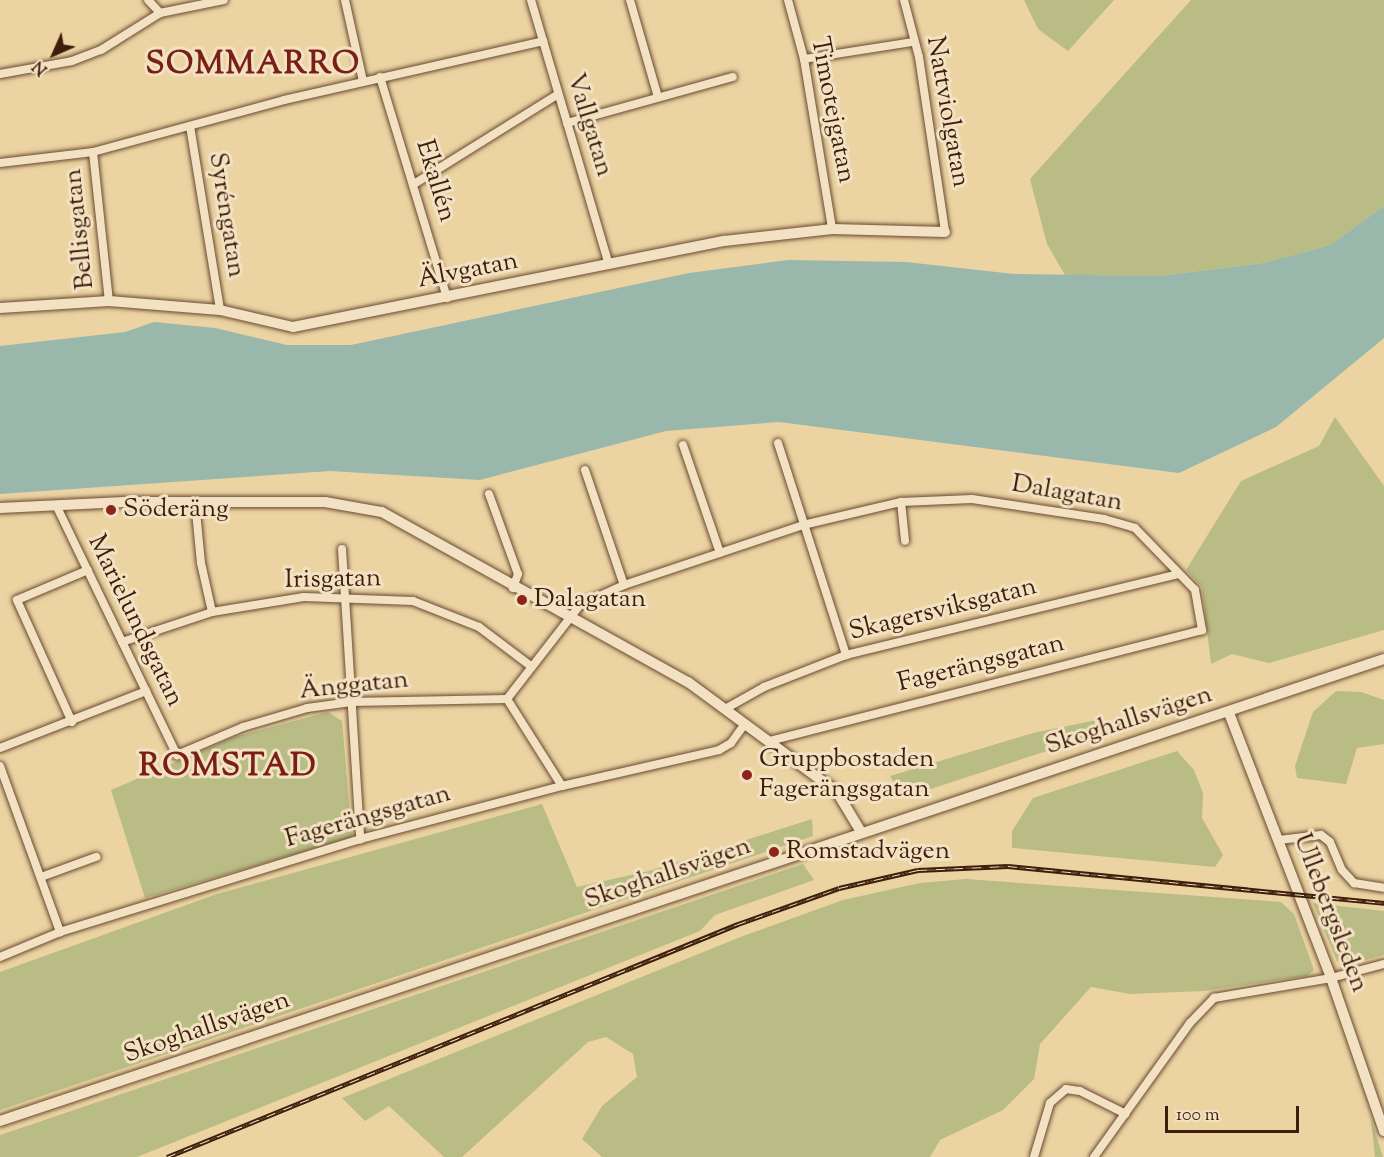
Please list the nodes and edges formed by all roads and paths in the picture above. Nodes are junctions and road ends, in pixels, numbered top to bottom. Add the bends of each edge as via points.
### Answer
1 (148, 0) edge
2 (224, 0) edge
3 (345, 0) edge
4 (531, 0) edge
5 (630, 0) edge
6 (788, 0) edge
7 (904, 0) edge
8 (160, 13) junction
9 (543, 41) junction
10 (913, 42) junction
11 (804, 59) junction
12 (0, 74) edge
13 (380, 77) junction
14 (733, 77) dead end
15 (363, 81) junction
16 (557, 95) junction
17 (658, 97) junction
18 (567, 123) junction
19 (190, 126) junction
20 (93, 152) junction
21 (0, 163) edge
22 (414, 184) junction
23 (832, 229) junction
24 (945, 232) joint
25 (608, 262) junction
26 (447, 298) junction
27 (108, 301) junction
28 (0, 308) edge
29 (220, 310) junction
30 (778, 442) dead end
31 (683, 446) dead end
32 (585, 470) dead end
33 (489, 494) dead end
34 (195, 501) junction
35 (901, 502) junction
36 (56, 505) junction
37 (0, 508) edge
38 (803, 525) junction
39 (906, 541) dead end
40 (342, 549) dead end
41 (720, 553) junction
42 (88, 570) junction
43 (1178, 574) junction
44 (624, 585) junction
45 (513, 588) junction
46 (343, 597) junction
47 (212, 612) junction
48 (571, 619) junction
49 (1202, 630) joint
50 (122, 642) junction
51 (846, 655) junction
52 (1384, 659) edge
53 (532, 667) junction
54 (146, 691) junction
55 (507, 699) junction
56 (352, 702) junction
57 (725, 709) junction
58 (1230, 713) junction
59 (72, 722) junction
60 (745, 724) junction
61 (769, 741) junction
62 (0, 748) edge
63 (177, 755) joint
64 (0, 766) edge
65 (562, 786) junction
66 (861, 832) junction
67 (360, 839) junction
68 (1279, 840) junction
69 (96, 857) dead end
70 (41, 877) junction
71 (1384, 888) edge
72 (60, 932) junction
73 (0, 957) edge
74 (1384, 964) edge
75 (1331, 978) junction
76 (1126, 1114) junction
77 (0, 1121) edge
78 (1384, 1131) edge
79 (1034, 1157) edge
80 (1094, 1157) edge

1 - 8 street
2 - 8 street
3 - 15 street
4 - 9 street, Vallgatan
5 - 17 street
6 - 11 street, Timotejgatan
7 - 10 street, Nattviolgatan
8 - 12 street via 101,50 72,61
9 - 13 street
9 - 16 street, Vallgatan
10 - 11 street
10 - 24 street, Nattviolgatan
11 - 23 street, Timotejgatan
13 - 15 street
13 - 22 street, Ekallén
14 - 17 street
15 - 19 street
16 - 18 street, Vallgatan
16 - 22 street
17 - 18 street
18 - 25 street, Vallgatan
19 - 20 street
19 - 29 street, Syréngatan
20 - 21 street
20 - 27 street, Bellisgatan
22 - 26 street, Ekallén
23 - 24 street, Älvgatan
23 - 25 street, Älvgatan via 724,241
25 - 26 street, Älvgatan
26 - 29 street, Älvgatan via 293,327
27 - 28 street, Älvgatan
27 - 29 street, Älvgatan
30 - 38 street
31 - 41 street
32 - 44 street
33 - 45 street via 518,574
34 - 36 street
34 - 45 street via 325,502 382,512 441,542
34 - 47 street via 201,563
35 - 38 street, Dalagatan
35 - 39 street
35 - 43 street, Dalagatan via 972,499 1104,519 1135,528
36 - 37 street
36 - 42 street, Marielundsgatan
38 - 41 street, Dalagatan
38 - 51 street
40 - 46 street
41 - 44 street, Dalagatan
42 - 50 street, Marielundsgatan
42 - 59 street via 16,600
43 - 49 street, Dalagatan via 1195,590
43 - 51 street, Skagersviksgatan
44 - 48 street, Dalagatan via 580,604
45 - 48 street
46 - 47 street, Irisgatan via 304,597
46 - 53 street, Irisgatan via 413,601 479,627
46 - 56 street
47 - 50 street, Irisgatan
48 - 53 street, Dalagatan
48 - 57 street via 638,651
49 - 61 street, Fagerängsgatan
50 - 54 street, Marielundsgatan
51 - 57 street, Skagersviksgatan via 764,687
52 - 58 street, Skoghallsvägen
53 - 55 street, Dalagatan
54 - 59 street
54 - 63 street, Marielundsgatan
55 - 56 street, Änggatan
55 - 65 street
56 - 63 street, Änggatan via 308,708 243,727
56 - 67 street
57 - 60 street
58 - 66 street, Skoghallsvägen
58 - 68 street, Ullebergsleden
59 - 62 street
60 - 61 street
60 - 65 street, Fagerängsgatan via 731,743 719,750
61 - 66 street via 837,792
64 - 70 street
65 - 67 street, Fagerängsgatan
66 - 77 street, Skoghallsvägen
67 - 72 street, Fagerängsgatan
68 - 71 street via 1320,835 1330,842 1342,870 1354,884
68 - 75 street, Ullebergsleden
69 - 70 street
70 - 72 street
72 - 73 street, Fagerängsgatan
74 - 75 street
75 - 76 street via 1214,998 1190,1023
75 - 78 street, Ullebergsleden
76 - 79 street via 1080,1091 1066,1089 1050,1103
76 - 80 street

